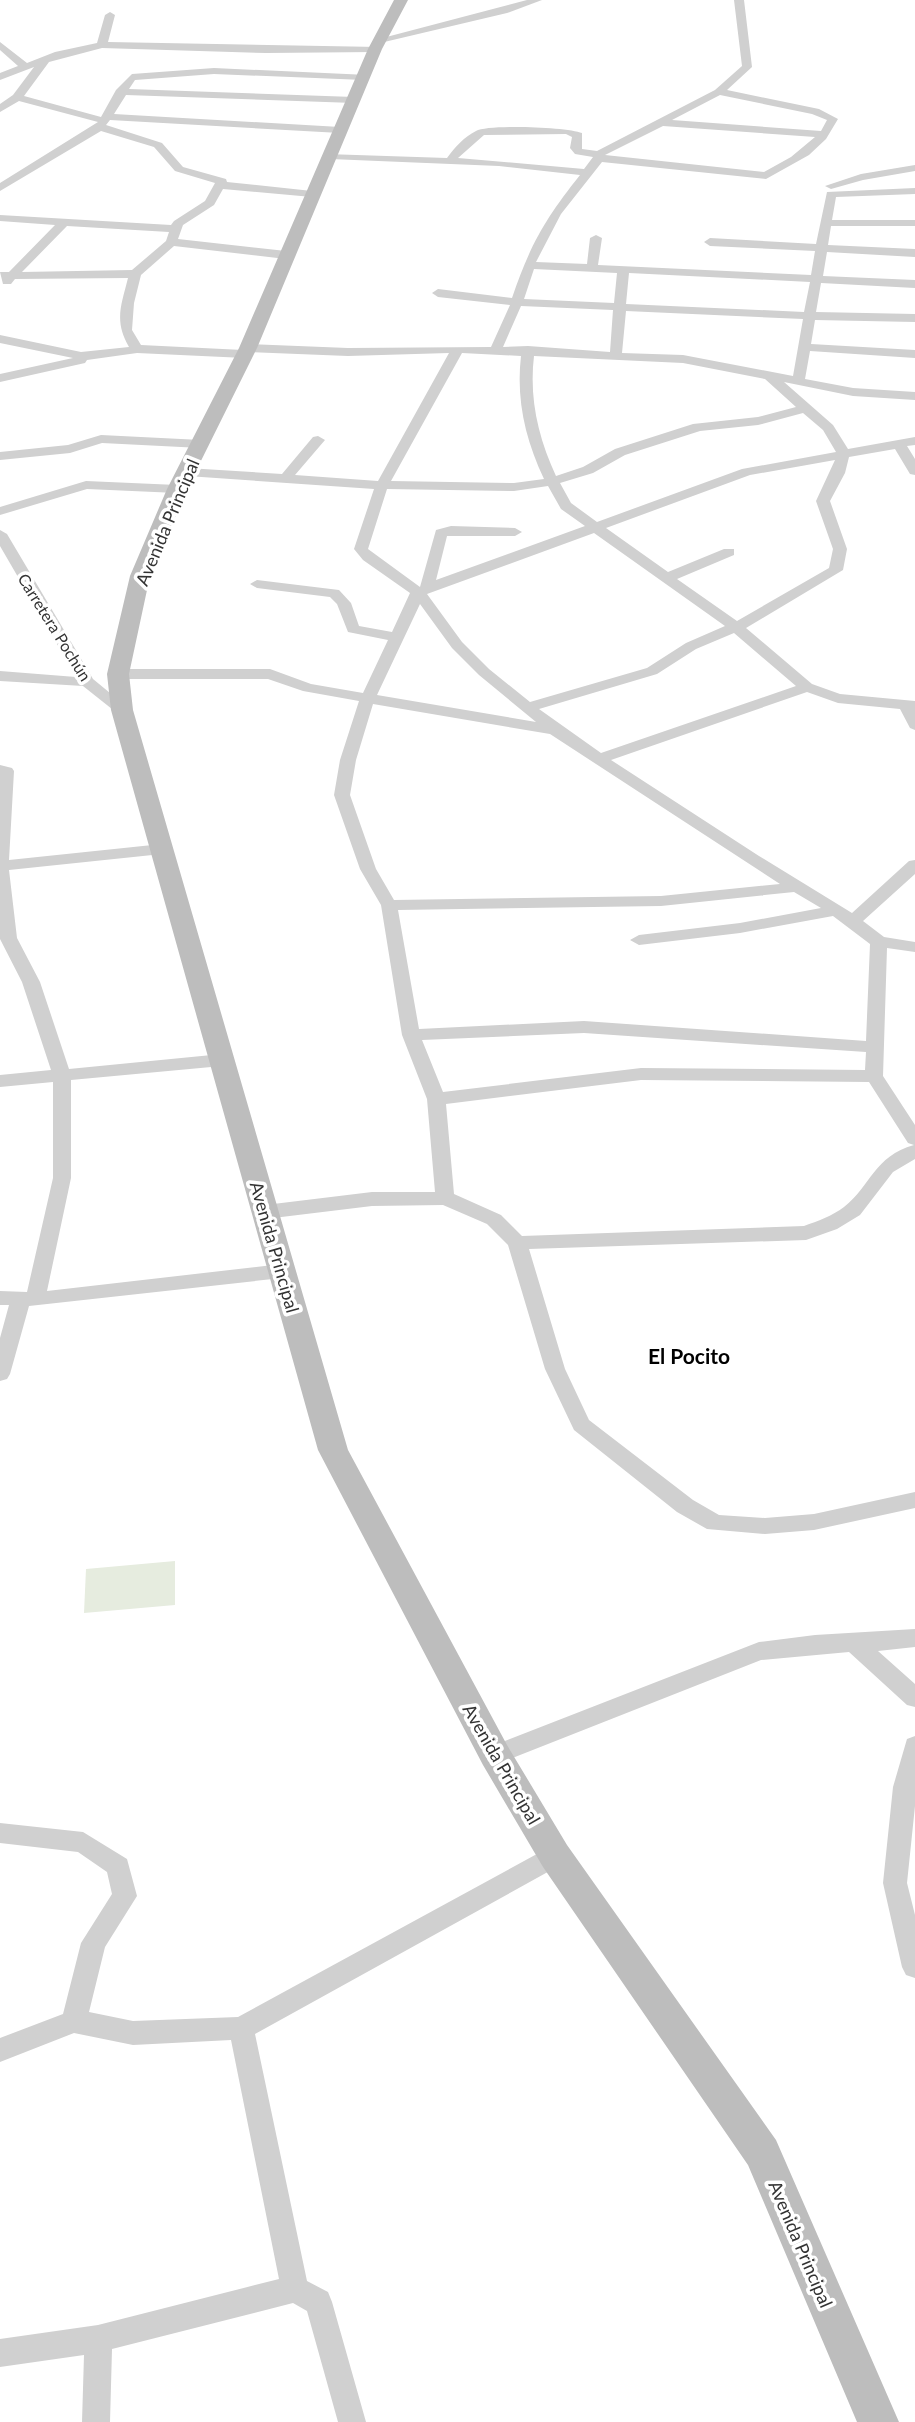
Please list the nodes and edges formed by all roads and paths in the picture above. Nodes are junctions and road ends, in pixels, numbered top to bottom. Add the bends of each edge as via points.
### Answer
1 (401, 0) edge
2 (537, 0) edge
3 (738, 0) edge
4 (110, 15) dead end
5 (0, 45) edge
6 (102, 45) junction
7 (377, 45) junction
8 (45, 60) junction
9 (26, 68) junction
10 (0, 77) edge
11 (359, 88) junction
12 (120, 92) junction
13 (719, 92) junction
14 (17, 97) junction
15 (0, 109) edge
16 (104, 122) junction
17 (663, 123) junction
18 (340, 130) junction
19 (821, 134) junction
20 (330, 156) junction
21 (599, 156) junction
22 (450, 162) junction
23 (915, 168) edge
24 (588, 173) junction
25 (220, 185) junction
26 (0, 188) edge
27 (915, 191) edge
28 (312, 194) junction
29 (831, 194) junction
30 (0, 218) edge
31 (65, 221) junction
32 (828, 223) junction
33 (915, 223) edge
34 (173, 236) junction
35 (596, 238) dead end
36 (710, 242) dead end
37 (821, 248) junction
38 (915, 253) edge
39 (286, 254) junction
40 (529, 265) junction
41 (592, 268) junction
42 (623, 269) junction
43 (135, 274) junction
44 (5, 277) edge
45 (816, 278) junction
46 (915, 284) edge
47 (0, 288) edge
48 (438, 293) dead end
49 (517, 302) junction
50 (621, 307) junction
51 (809, 316) junction
52 (915, 318) edge
53 (0, 339) edge
54 (804, 347) junction
55 (137, 349) junction
56 (458, 349) junction
57 (496, 349) junction
58 (247, 351) junction
59 (528, 351) junction
60 (616, 354) junction
61 (915, 354) edge
62 (99, 356) junction
63 (770, 377) junction
64 (0, 378) edge
65 (798, 383) junction
66 (915, 396) edge
67 (804, 409) junction
68 (318, 440) dead end
69 (915, 441) edge
70 (201, 444) junction
71 (900, 444) junction
72 (844, 453) junction
73 (0, 456) edge
74 (915, 471) edge
75 (284, 480) junction
76 (182, 481) junction
77 (550, 482) junction
78 (382, 485) junction
79 (0, 511) edge
80 (595, 529) junction
81 (515, 531) dead end
82 (0, 534) edge
83 (4, 552) edge
84 (729, 552) dead end
85 (669, 577) junction
86 (257, 583) dead end
87 (422, 591) junction
88 (736, 627) junction
89 (398, 637) junction
90 (118, 674) junction
91 (0, 676) edge
92 (87, 682) junction
93 (807, 687) junction
94 (367, 700) junction
95 (911, 706) edge
96 (527, 708) junction
97 (122, 710) junction
98 (915, 725) edge
99 (556, 731) junction
100 (600, 759) junction
101 (1, 782) edge
102 (162, 849) junction
103 (915, 864) edge
104 (0, 866) edge
105 (797, 887) junction
106 (390, 905) junction
107 (835, 911) junction
108 (853, 921) junction
109 (639, 940) dead end
110 (879, 942) junction
111 (915, 947) edge
112 (411, 1035) junction
113 (873, 1047) junction
114 (222, 1060) junction
115 (62, 1076) junction
116 (874, 1076) junction
117 (0, 1081) edge
118 (436, 1099) junction
119 (915, 1139) edge
120 (915, 1151) edge
121 (445, 1198) junction
122 (265, 1212) junction
123 (517, 1243) junction
124 (282, 1271) junction
125 (18, 1299) edge
126 (0, 1374) edge
127 (915, 1500) edge
128 (915, 1638) edge
129 (854, 1643) junction
130 (915, 1698) edge
131 (915, 1746) edge
132 (495, 1755) junction
133 (0, 1833) edge
134 (555, 1856) junction
135 (915, 1967) edge
136 (74, 2021) junction
137 (241, 2028) junction
138 (0, 2050) edge
139 (295, 2289) junction
140 (98, 2339) junction
141 (0, 2353) edge
142 (96, 2422) edge
143 (352, 2422) edge
144 (878, 2422) edge

1 - 7 main road, Avenida Principal
2 - 7 street
3 - 13 street via 747,67
4 - 6 street
5 - 9 street
6 - 7 street via 266,50
6 - 8 street
7 - 11 main road, Avenida Principal
8 - 9 street
8 - 14 street
9 - 10 street
11 - 12 street
11 - 12 street via 284,72 148,74 132,77
11 - 18 main road, Avenida Principal
12 - 16 street
13 - 17 street
13 - 19 street via 828,114 833,119
14 - 15 street
14 - 16 street
16 - 18 street
16 - 25 street via 158,145 179,169 222,181
16 - 26 street
17 - 19 street
17 - 21 street
18 - 20 main road, Avenida Principal
19 - 21 street via 796,158 766,176
20 - 22 street
20 - 28 main road, Avenida Principal
21 - 22 street via 579,152 575,148 578,135 567,131 485,131
21 - 24 street
22 - 24 street
23 - 29 street via 844,181 831,186
24 - 40 street via 556,214
25 - 28 street
25 - 34 street via 210,203 178,223
27 - 29 street
28 - 39 main road, Avenida Principal
29 - 32 street
30 - 31 street
31 - 34 street
31 - 44 street
32 - 33 street
32 - 37 street
34 - 39 street
34 - 43 street
35 - 41 street
36 - 37 street
37 - 38 street
37 - 45 street
39 - 58 main road, Avenida Principal
40 - 41 street
40 - 49 street
41 - 42 street
42 - 45 street
42 - 50 street
43 - 44 street
43 - 55 street via 126,330
44 - 47 street
45 - 46 street
45 - 51 street
48 - 49 street
49 - 50 street
49 - 57 street
50 - 51 street
50 - 60 street
51 - 52 street
51 - 54 street
53 - 62 street
54 - 61 street
54 - 65 street
55 - 58 street
55 - 62 street
56 - 57 street
56 - 58 street
56 - 78 street
57 - 59 street
58 - 70 main road, Avenida Principal
59 - 60 street
59 - 77 street via 524,392
60 - 63 street via 683,359
62 - 64 street
63 - 65 street
63 - 67 street
65 - 66 street
67 - 72 street via 832,433
67 - 77 street via 758,421 698,427 620,452 588,470
68 - 75 street
69 - 71 street
70 - 73 street via 101,439 70,449
70 - 76 main road, Avenida Principal
71 - 72 street
71 - 74 street
72 - 80 street via 747,472
72 - 88 street via 823,501 840,549 838,566
75 - 76 street
75 - 78 street
76 - 79 street via 86,485
76 - 90 main road, Avenida Principal via 140,576
77 - 78 street via 514,488
77 - 80 street via 566,506
78 - 87 street via 361,548
80 - 85 street
80 - 87 street
81 - 87 street via 441,533
82 - 83 street, Carretera Pochún
83 - 92 street, Carretera Pochún via 41,601
84 - 85 street
85 - 88 street
86 - 89 street via 334,593 344,603 353,629
87 - 89 street
87 - 96 street via 461,650
88 - 93 street
88 - 96 street via 691,646 652,671
89 - 94 street
90 - 94 street via 270,674
90 - 97 main road, Avenida Principal
91 - 92 street
92 - 97 street, Carretera Pochún
93 - 95 street via 838,698
93 - 100 street
94 - 99 street
94 - 106 street via 342,795 368,869
95 - 98 street
96 - 99 street
97 - 102 main road, Avenida Principal
99 - 100 street
100 - 105 street
101 - 104 street
102 - 104 street
102 - 114 main road, Avenida Principal
103 - 108 street
104 - 115 street via 8,938 31,982
105 - 106 street via 662,901
105 - 107 street
106 - 112 street
107 - 108 street
107 - 109 street
108 - 110 street
110 - 111 street
110 - 113 street
112 - 113 street via 584,1027
112 - 118 street
113 - 116 street
114 - 115 street
114 - 122 main road, Avenida Principal
115 - 117 street
115 - 125 street via 62,1178
116 - 118 street via 641,1074
116 - 119 street
118 - 121 street
120 - 123 street via 886,1168 853,1210 806,1233
121 - 122 street via 372,1199
121 - 123 street via 494,1217
122 - 124 main road, Avenida Principal
123 - 127 street via 555,1369 581,1425 685,1506 715,1523 765,1526 814,1522
124 - 125 street
124 - 132 main road, Avenida Principal via 333,1450
125 - 126 street
128 - 129 street
129 - 130 street
129 - 132 street via 759,1651
131 - 135 street via 905,1787 895,1883
132 - 134 main road, Avenida Principal
133 - 136 street via 83,1842 118,1866 125,1896 93,1943
134 - 137 street
134 - 144 main road, Avenida Principal via 762,2153
136 - 137 street via 133,2033
136 - 138 street
137 - 139 street
139 - 140 street
139 - 143 street via 318,2302
140 - 141 street
140 - 142 street

